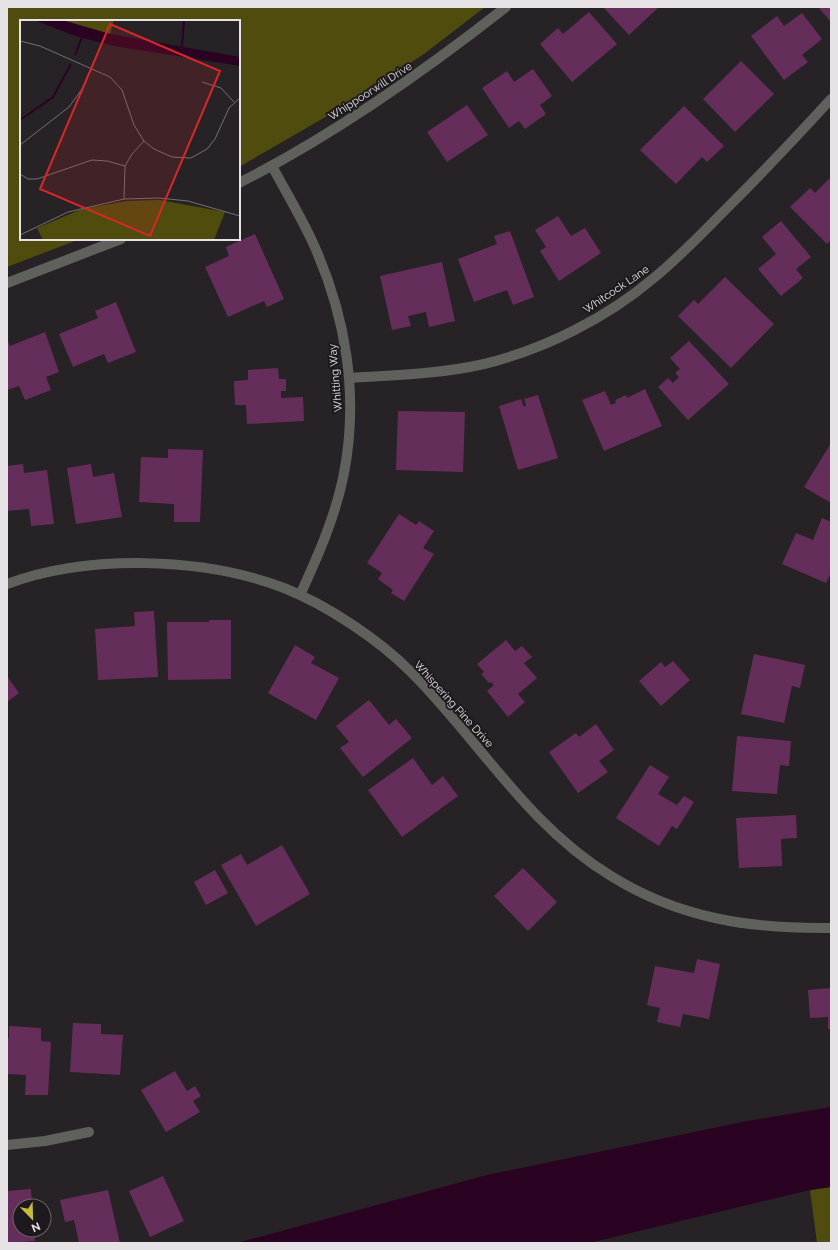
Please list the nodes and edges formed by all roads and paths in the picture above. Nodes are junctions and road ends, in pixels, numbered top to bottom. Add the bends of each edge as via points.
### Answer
1 (506, 7) edge
2 (831, 99) edge
3 (272, 166) junction
4 (240, 182) edge
5 (118, 240) edge
6 (7, 283) edge
7 (349, 378) junction
8 (7, 584) edge
9 (300, 595) junction
10 (831, 928) edge
11 (89, 1132) dead end
12 (7, 1145) edge

1 - 3 street, Whippoorwill Drive via 415,76
2 - 7 street, Whitcock Lane via 781,154 671,263 639,290 600,316 540,344 486,363 423,373
3 - 4 street, Whippoorwill Drive
3 - 7 street, Whitting Way via 313,242 325,272 340,322
5 - 6 street
7 - 9 street, Whitting Way via 350,426 344,474 318,555
8 - 9 street, Whispering Pine Drive via 31,575 73,567 100,564 158,564 233,573
9 - 10 street, Whispering Pine Drive via 366,636 410,671 538,818 581,856 610,876 694,914 725,921 795,928
11 - 12 street

